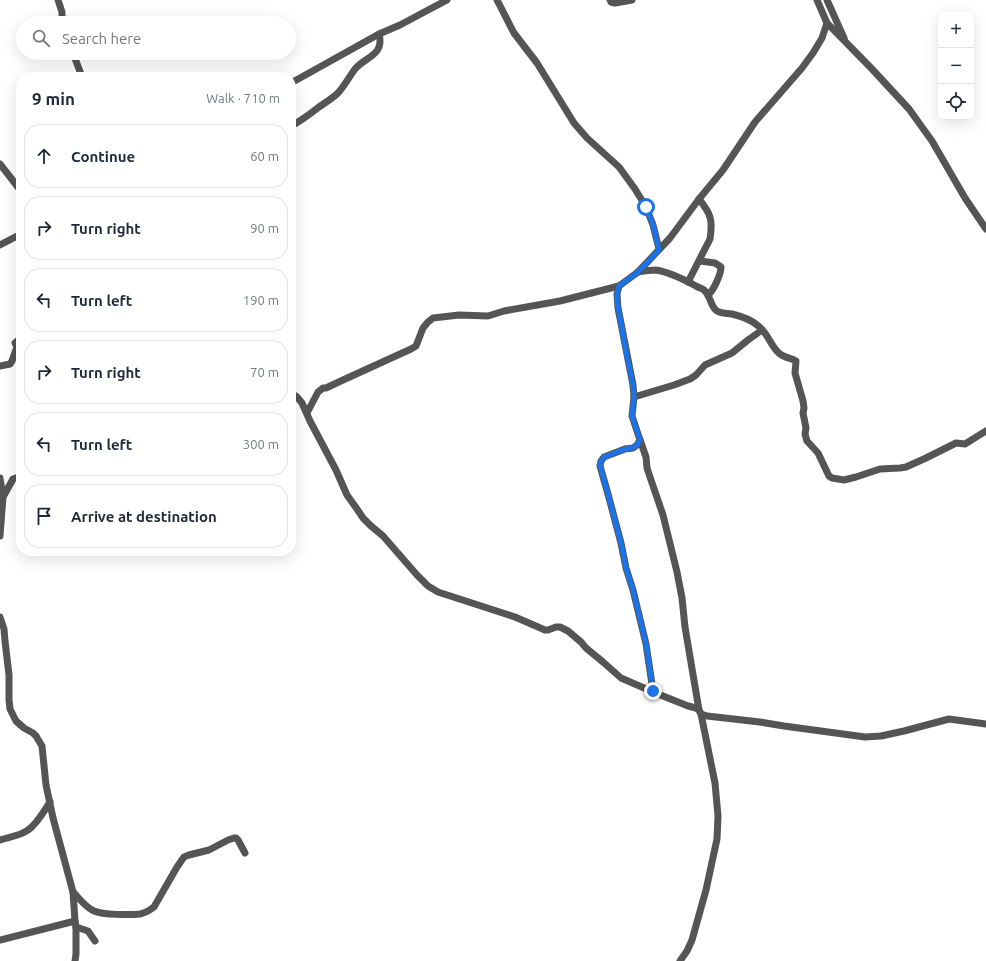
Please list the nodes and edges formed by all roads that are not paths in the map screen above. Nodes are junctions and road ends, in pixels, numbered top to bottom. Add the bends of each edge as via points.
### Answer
1 (58, 0) edge
2 (447, 0) edge
3 (497, 0) edge
4 (610, 0) edge
5 (632, 0) edge
6 (818, 0) edge
7 (827, 0) edge
8 (62, 16) edge
9 (827, 23) junction
10 (379, 34) junction
11 (845, 41) junction
12 (76, 60) edge
13 (80, 72) edge
14 (296, 80) edge
15 (296, 123) edge
16 (0, 164) edge
17 (16, 185) edge
18 (699, 199) junction
19 (986, 229) edge
20 (16, 237) edge
21 (0, 245) edge
22 (659, 250) junction
23 (700, 261) junction
24 (638, 272) junction
25 (688, 282) junction
26 (619, 286) junction
27 (708, 295) junction
28 (762, 330) junction
29 (16, 347) edge
30 (0, 366) edge
31 (296, 396) edge
32 (634, 396) junction
33 (307, 413) junction
34 (986, 431) edge
35 (640, 440) junction
36 (0, 478) edge
37 (16, 478) edge
38 (3, 497) junction
39 (0, 536) edge
40 (0, 616) edge
41 (653, 691) junction
42 (700, 712) junction
43 (986, 724) edge
44 (50, 802) junction
45 (0, 840) edge
46 (245, 853) dead end
47 (73, 892) junction
48 (75, 924) junction
49 (0, 940) edge
50 (95, 941) dead end
51 (74, 961) edge
52 (680, 961) edge

1 - 8 street
2 - 10 street
3 - 22 street via 514,33 537,62 574,123 619,167 635,189 646,207
4 - 5 street via 615,4
6 - 9 street
7 - 11 street
9 - 11 street
9 - 18 street via 813,53 754,122 723,170
10 - 14 street
10 - 15 street via 381,40 376,54 355,69 337,94
11 - 19 street via 909,109 932,141
12 - 13 street
16 - 17 street
18 - 22 street
18 - 23 street via 707,209 712,224 710,240
20 - 21 street
22 - 24 street
23 - 25 street
23 - 27 street via 721,266 715,285
24 - 25 street via 656,270
24 - 26 street
25 - 27 street via 703,289
26 - 32 street via 618,308
26 - 33 street via 488,316 459,315 433,318 423,328 416,346 323,388 318,392
27 - 28 street via 716,310 739,316 758,325
28 - 32 street via 732,353 705,365 690,379
28 - 34 street via 781,355 796,361 795,373 803,401 807,441 818,453 832,478 844,480 880,469 906,467 956,443 965,444
29 - 30 street via 10,364
31 - 33 street
32 - 35 street via 632,416
33 - 41 street via 347,495 363,518 383,536 428,586 438,592 515,617 545,630 560,627 568,631 621,678
35 - 41 street via 632,448 604,457 600,466 646,644
35 - 42 street via 677,572
36 - 38 street
37 - 38 street
38 - 39 street
40 - 44 street via 6,641 10,709 16,721 33,733 42,746
41 - 42 street via 696,708
42 - 43 street via 714,717 865,737 904,732 949,719
42 - 52 street via 715,783 717,839 692,940
44 - 45 street via 29,830
44 - 47 street
46 - 47 street via 238,840 234,838 208,850 189,855 177,867 154,907 140,914 93,911
47 - 48 street
48 - 49 street
48 - 50 street via 88,931
48 - 51 street

